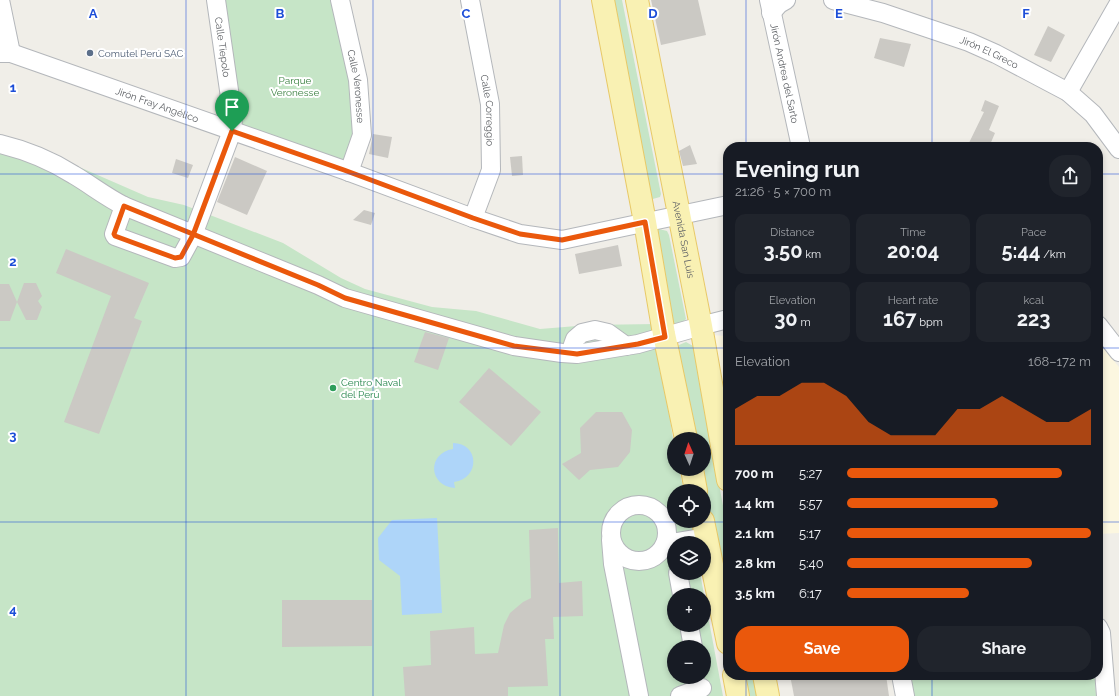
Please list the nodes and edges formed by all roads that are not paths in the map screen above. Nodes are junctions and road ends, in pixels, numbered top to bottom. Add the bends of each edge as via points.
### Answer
1 (0, 0) edge
2 (216, 0) edge
3 (340, 0) edge
4 (470, 0) edge
5 (603, 0) edge
6 (636, 0) edge
7 (786, 0) edge
8 (833, 0) edge
9 (1119, 3) edge
10 (770, 6) edge
11 (6, 53) edge
12 (1068, 92) junction
13 (232, 131) junction
14 (800, 142) edge
15 (0, 144) edge
16 (1119, 149) edge
17 (349, 172) junction
18 (124, 206) junction
19 (723, 206) edge
20 (679, 215) junction
21 (473, 218) junction
22 (645, 222) junction
23 (193, 235) junction
24 (723, 320) edge
25 (701, 326) junction
26 (1103, 331) edge
27 (665, 337) junction
28 (1119, 352) edge
29 (685, 432) edge
30 (723, 451) edge
31 (667, 513) edge
32 (667, 528) edge
33 (704, 529) edge
34 (692, 536) edge
35 (611, 537) junction
36 (667, 549) edge
37 (723, 619) edge
38 (1103, 663) edge
39 (735, 680) edge
40 (765, 680) edge
41 (902, 680) edge
42 (702, 687) edge
43 (639, 696) edge
44 (680, 696) edge
45 (738, 696) edge
46 (768, 696) edge
47 (905, 696) edge
48 (1106, 696) edge

1 - 11 street
2 - 13 street, Calle Tiepolo via 233,118
3 - 17 street, Calle Veronesse via 358,80 362,135
4 - 21 street, Calle Correggio via 490,104 491,148 491,170
5 - 22 main road
6 - 20 main road, Avenida San Luis
7 - 10 street
8 - 12 street, Jirón El Greco via 883,13 969,42
9 - 12 street
10 - 14 street, Jirón Andrea del Sarto
11 - 13 street, Jirón Fray Angélico
12 - 16 street, Jirón El Greco via 1094,114
13 - 17 street, Jirón Fray Angélico
13 - 23 street, Calle Tiepolo
15 - 18 street via 51,163
17 - 21 street, Jirón Fray Angélico
18 - 23 street
18 - 23 street, Calle Tiepolo via 115,236 176,259 181,257
19 - 20 street, Jirón Fray Angélico
20 - 22 street, Jirón Fray Angélico
20 - 25 main road, Avenida San Luis
21 - 22 street, Jirón Fray Angélico via 520,234 562,240
22 - 27 main road
23 - 27 street via 345,298 514,346 577,354
24 - 25 street
25 - 27 street
25 - 30 main road, Avenida San Luis
26 - 28 street
27 - 29 main road
31 - 32 street via 664,521
31 - 35 street via 645,505 627,507 619,512 614,520
33 - 34 street
33 - 37 main road
35 - 36 street via 619,553 636,561 645,560
35 - 43 street via 613,564
38 - 48 street
39 - 45 main road
40 - 46 main road
41 - 47 street
42 - 44 street

